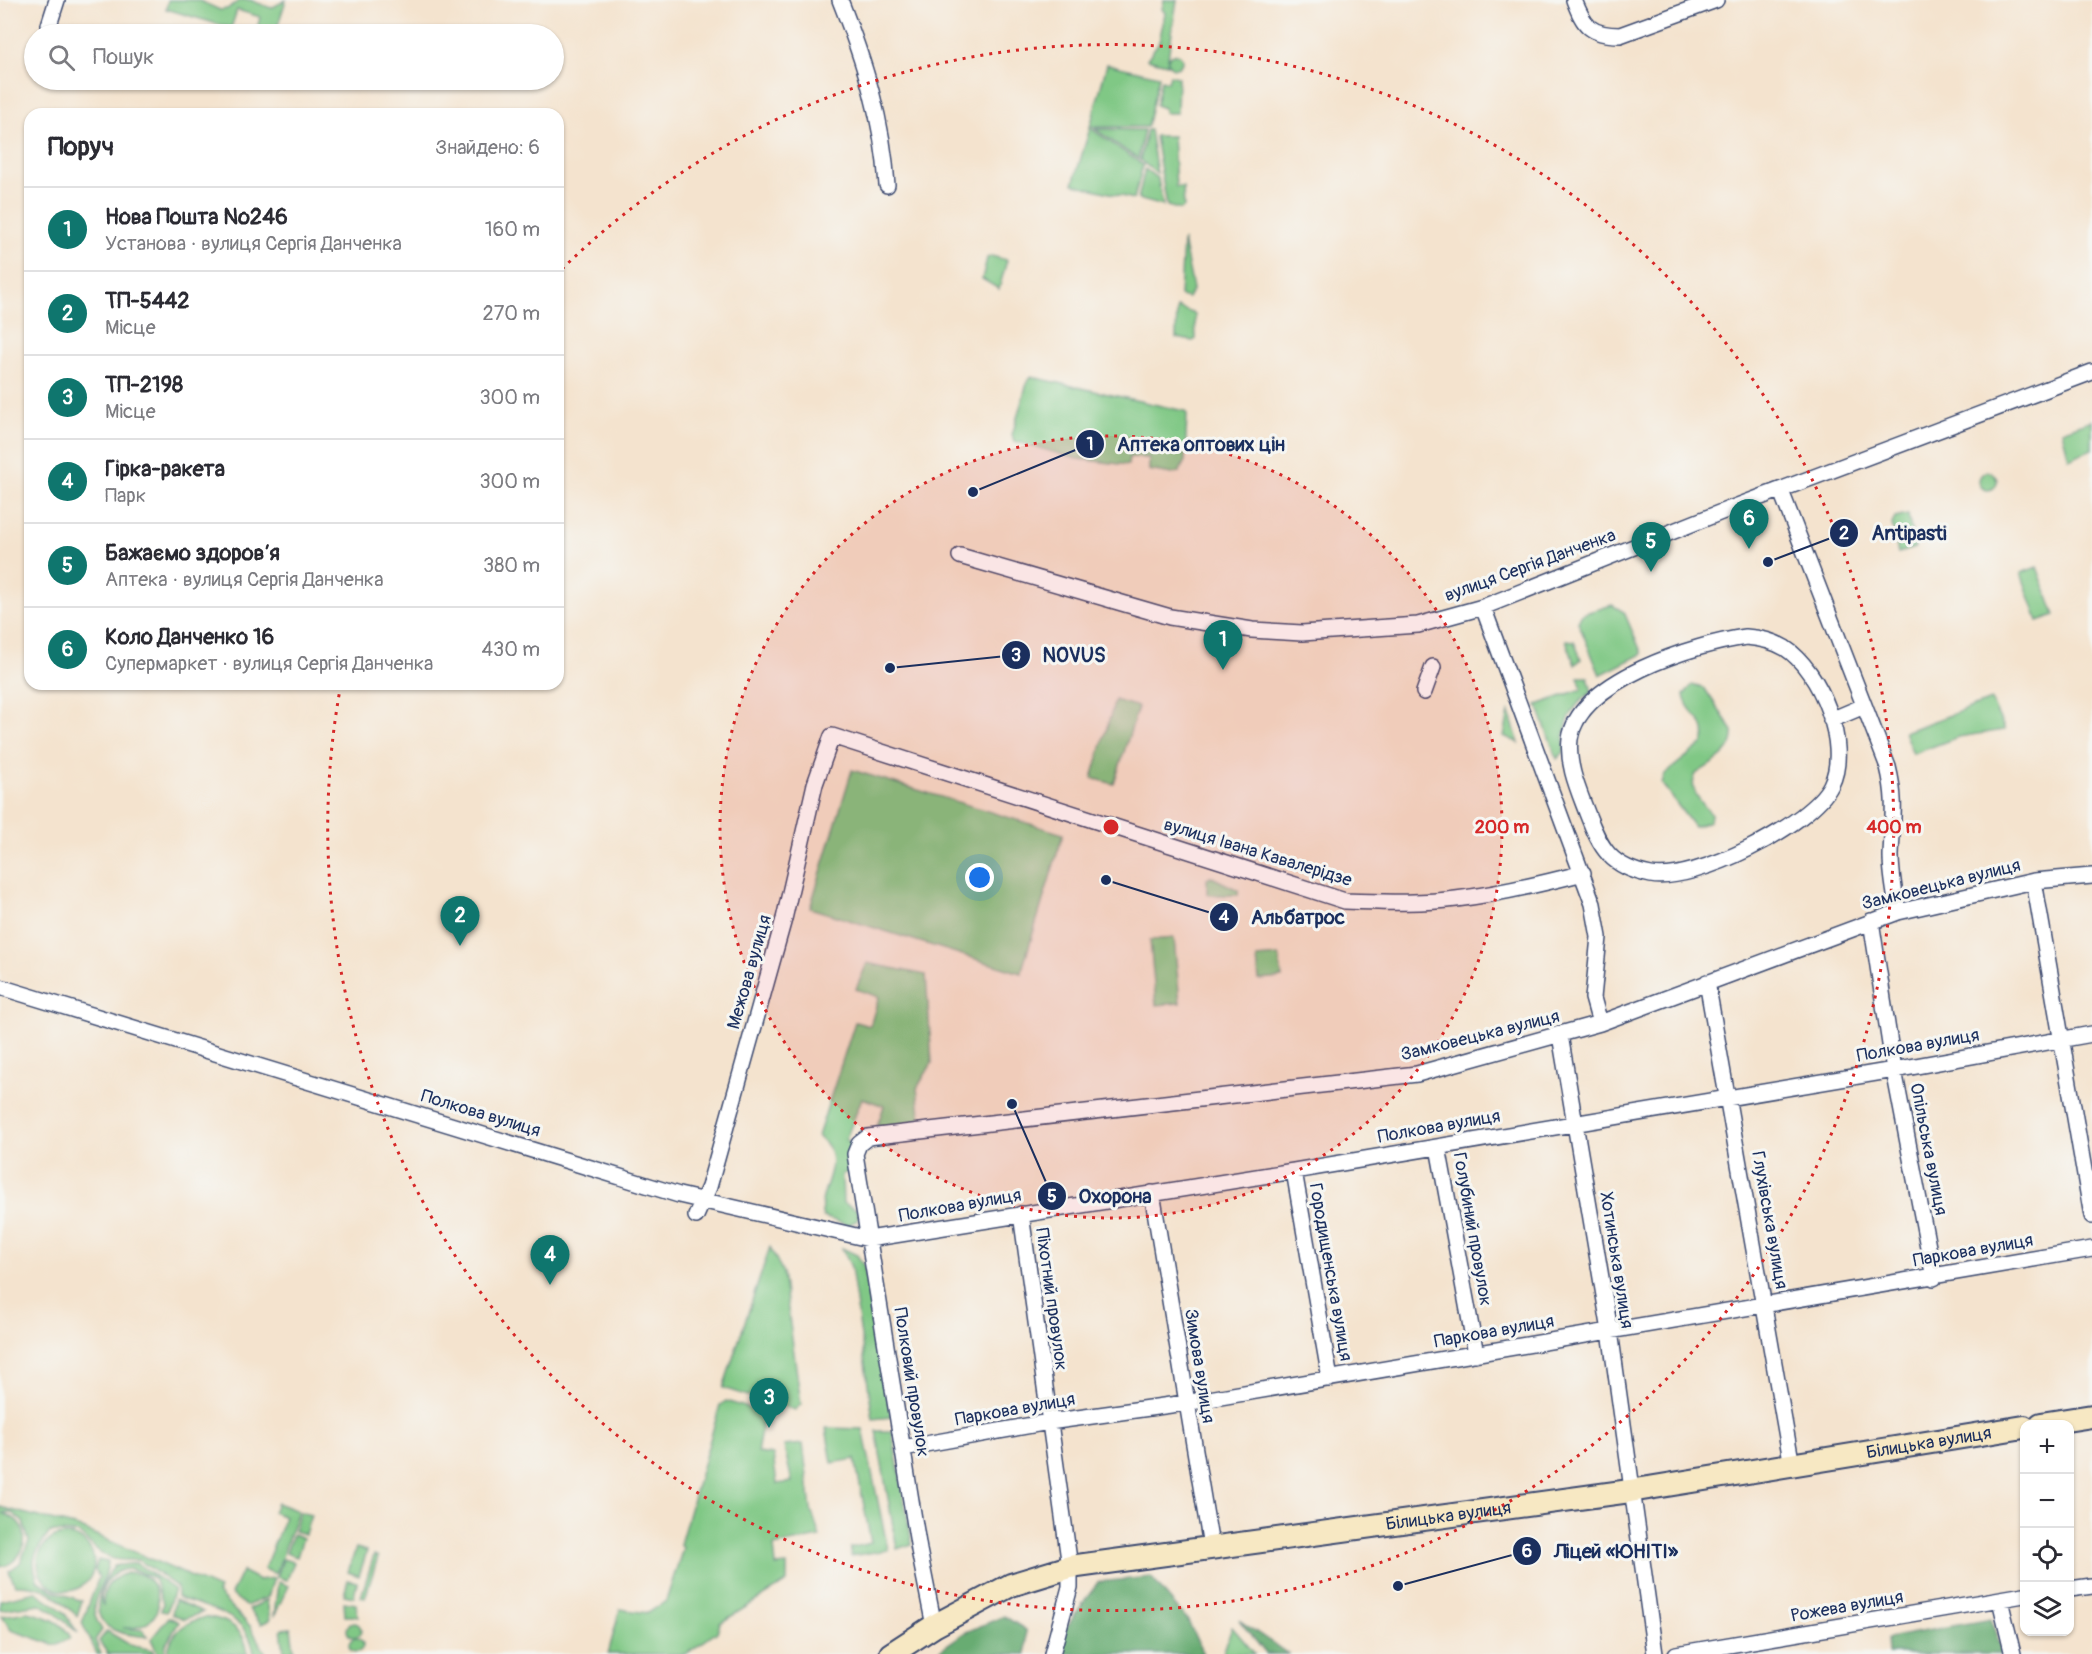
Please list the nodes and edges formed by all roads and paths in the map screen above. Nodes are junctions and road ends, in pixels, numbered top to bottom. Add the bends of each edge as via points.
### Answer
1 (57, 0) edge
2 (840, 0) edge
3 (1574, 0) edge
4 (1716, 0) edge
5 (49, 24) dead end
6 (887, 185) dead end
7 (2092, 372) edge
8 (1781, 491) junction
9 (960, 555) dead end
10 (1483, 607) junction
11 (1433, 667) dead end
12 (1424, 692) dead end
13 (1864, 706) junction
14 (1831, 720) junction
15 (832, 736) joint
16 (1571, 769) junction
17 (1546, 777) junction
18 (1583, 873) junction
19 (2092, 876) edge
20 (2034, 881) junction
21 (1898, 912) junction
22 (1871, 921) junction
23 (1707, 982) junction
24 (0, 987) edge
25 (1600, 1023) junction
26 (2092, 1034) edge
27 (1560, 1035) junction
28 (2061, 1039) junction
29 (1894, 1070) junction
30 (1729, 1098) junction
31 (1575, 1122) junction
32 (859, 1144) joint
33 (1438, 1147) junction
34 (1294, 1171) junction
35 (1152, 1193) junction
36 (704, 1199) junction
37 (1021, 1214) junction
38 (696, 1216) dead end
39 (2092, 1216) edge
40 (870, 1239) junction
41 (2092, 1249) edge
42 (1934, 1278) junction
43 (1765, 1304) junction
44 (1610, 1331) junction
45 (1476, 1354) junction
46 (1329, 1379) junction
47 (1185, 1403) junction
48 (2092, 1416) edge
49 (2069, 1420) edge
50 (1049, 1422) junction
51 (2020, 1428) edge
52 (903, 1448) junction
53 (1792, 1466) junction
54 (1630, 1491) junction
55 (1211, 1546) junction
56 (1070, 1567) junction
57 (2092, 1586) edge
58 (2074, 1588) edge
59 (2020, 1596) edge
60 (2000, 1600) junction
61 (934, 1626) junction
62 (891, 1654) edge
63 (1052, 1654) edge
64 (1655, 1654) edge
65 (1676, 1654) edge
66 (2013, 1654) edge

1 - 5 street
2 - 6 street via 871,84 881,126
3 - 4 street via 1581,19 1590,29 1605,35 1620,35
7 - 8 street, вулиця Сергія Данченка
8 - 10 street, вулиця Сергія Данченка
8 - 13 street
9 - 10 street, вулиця Сергія Данченка via 1170,617 1252,630 1365,631 1418,625
10 - 17 street
11 - 12 street
13 - 14 street
13 - 21 street via 1894,791 1891,857
14 - 16 street via 1806,667 1786,649 1754,638 1726,639 1636,671 1587,705 1577,717 1570,738
14 - 16 street via 1837,761 1833,783 1823,801 1753,848 1676,875 1635,872 1605,852
15 - 18 street, вулиця Івана Кавалерідзе via 1345,901 1456,899
15 - 36 street, Межова вулиця via 815,784 784,919
16 - 17 street
17 - 18 street
18 - 25 street via 1599,937 1593,998
19 - 20 street, Замковецька вулиця
20 - 21 street, Замковецька вулиця
20 - 28 street
21 - 22 street, Замковецька вулиця
22 - 23 street, Замковецька вулиця
22 - 29 street, Опільська вулиця
23 - 25 street, Замковецька вулиця
23 - 30 street, Глухівська вулиця
24 - 36 street, Полкова вулиця via 680,1195
25 - 27 street, Замковецька вулиця
26 - 28 street, Полкова вулиця
27 - 31 street, Хотинська вулиця
27 - 32 street, Замковецька вулиця via 1417,1074 881,1134
28 - 29 street, Полкова вулиця
28 - 39 street
29 - 30 street, Полкова вулиця
29 - 42 street, Опільська вулиця
30 - 31 street, Полкова вулиця
30 - 43 street, Глухівська вулиця
31 - 33 street, Полкова вулиця
31 - 44 street, Хотинська вулиця
32 - 40 street, Полковий провулок via 855,1154
33 - 34 street, Полкова вулиця
33 - 45 street, Голубиний провулок
34 - 35 street, Полкова вулиця
34 - 46 street, Городищенська вулиця
35 - 37 street, Полкова вулиця
35 - 47 street, Зимова вулиця
36 - 38 street, Межова вулиця
36 - 40 street, Полкова вулиця
37 - 40 street, Полкова вулиця
37 - 50 street, Піхотний провулок
40 - 52 street, Полковий провулок
41 - 42 street, Паркова вулиця
42 - 43 street, Паркова вулиця
43 - 44 street, Паркова вулиця
43 - 53 street, Глухівська вулиця
44 - 45 street, Паркова вулиця
44 - 54 street, Хотинська вулиця
45 - 46 street, Паркова вулиця
46 - 47 street, Паркова вулиця
47 - 50 street, Паркова вулиця
47 - 55 street, Зимова вулиця
48 - 49 main road
50 - 52 street, Паркова вулиця
50 - 56 street, Піхотний провулок
51 - 53 main road, Білицька вулиця
52 - 61 street, Полковий провулок
53 - 54 main road, Білицька вулиця
54 - 55 main road, Білицька вулиця
54 - 64 street
55 - 56 main road, Білицька вулиця
56 - 61 main road, Білицька вулиця via 1011,1586
56 - 63 street, Піхотний провулок via 1070,1587
57 - 58 street
59 - 60 street, Рожева вулиця
60 - 65 street, Рожева вулиця
60 - 66 street
61 - 62 main road, Білицька вулиця

